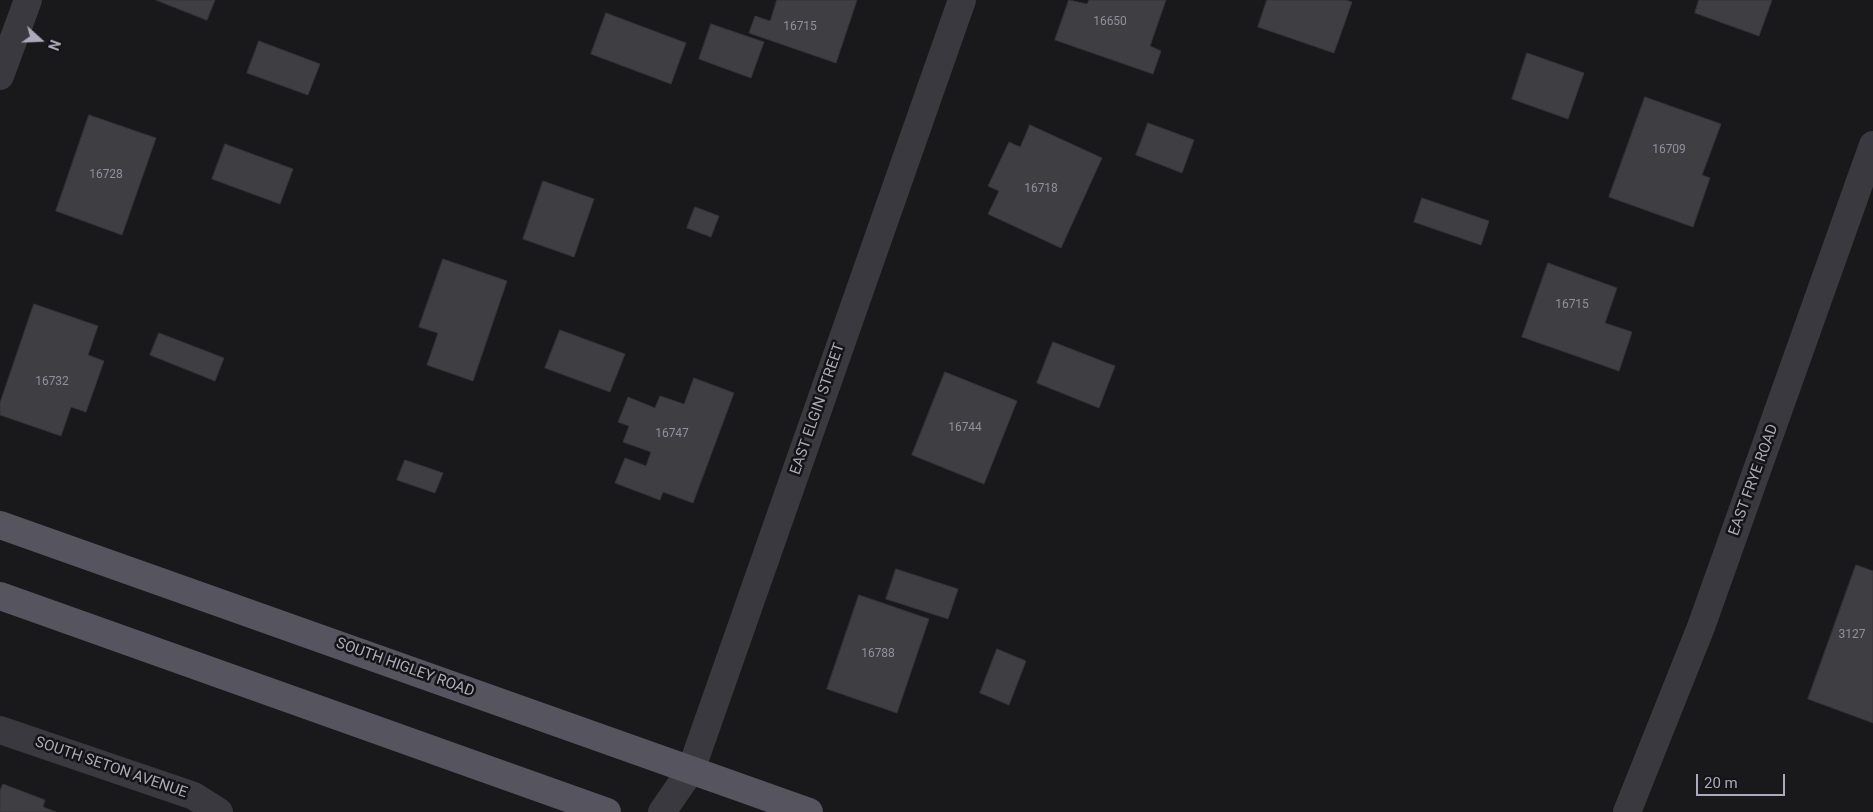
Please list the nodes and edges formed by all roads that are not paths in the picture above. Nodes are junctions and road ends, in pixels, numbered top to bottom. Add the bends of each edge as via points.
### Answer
1 (28, 0) edge
2 (962, 0) edge
3 (0, 76) edge
4 (1873, 145) edge
5 (0, 525) edge
6 (0, 596) edge
7 (0, 730) edge
8 (691, 770) junction
9 (219, 812) edge
10 (606, 812) edge
11 (662, 812) edge
12 (809, 812) edge
13 (1627, 812) edge

1 - 3 street
2 - 8 street, EAST ELGIN STREET
4 - 13 street, EAST FRYE ROAD via 1701,627
5 - 8 main road, SOUTH HIGLEY ROAD
6 - 10 main road
7 - 9 street, SOUTH SETON AVENUE via 194,796
8 - 11 street, EAST ELGIN STREET
8 - 12 main road, SOUTH HIGLEY ROAD

